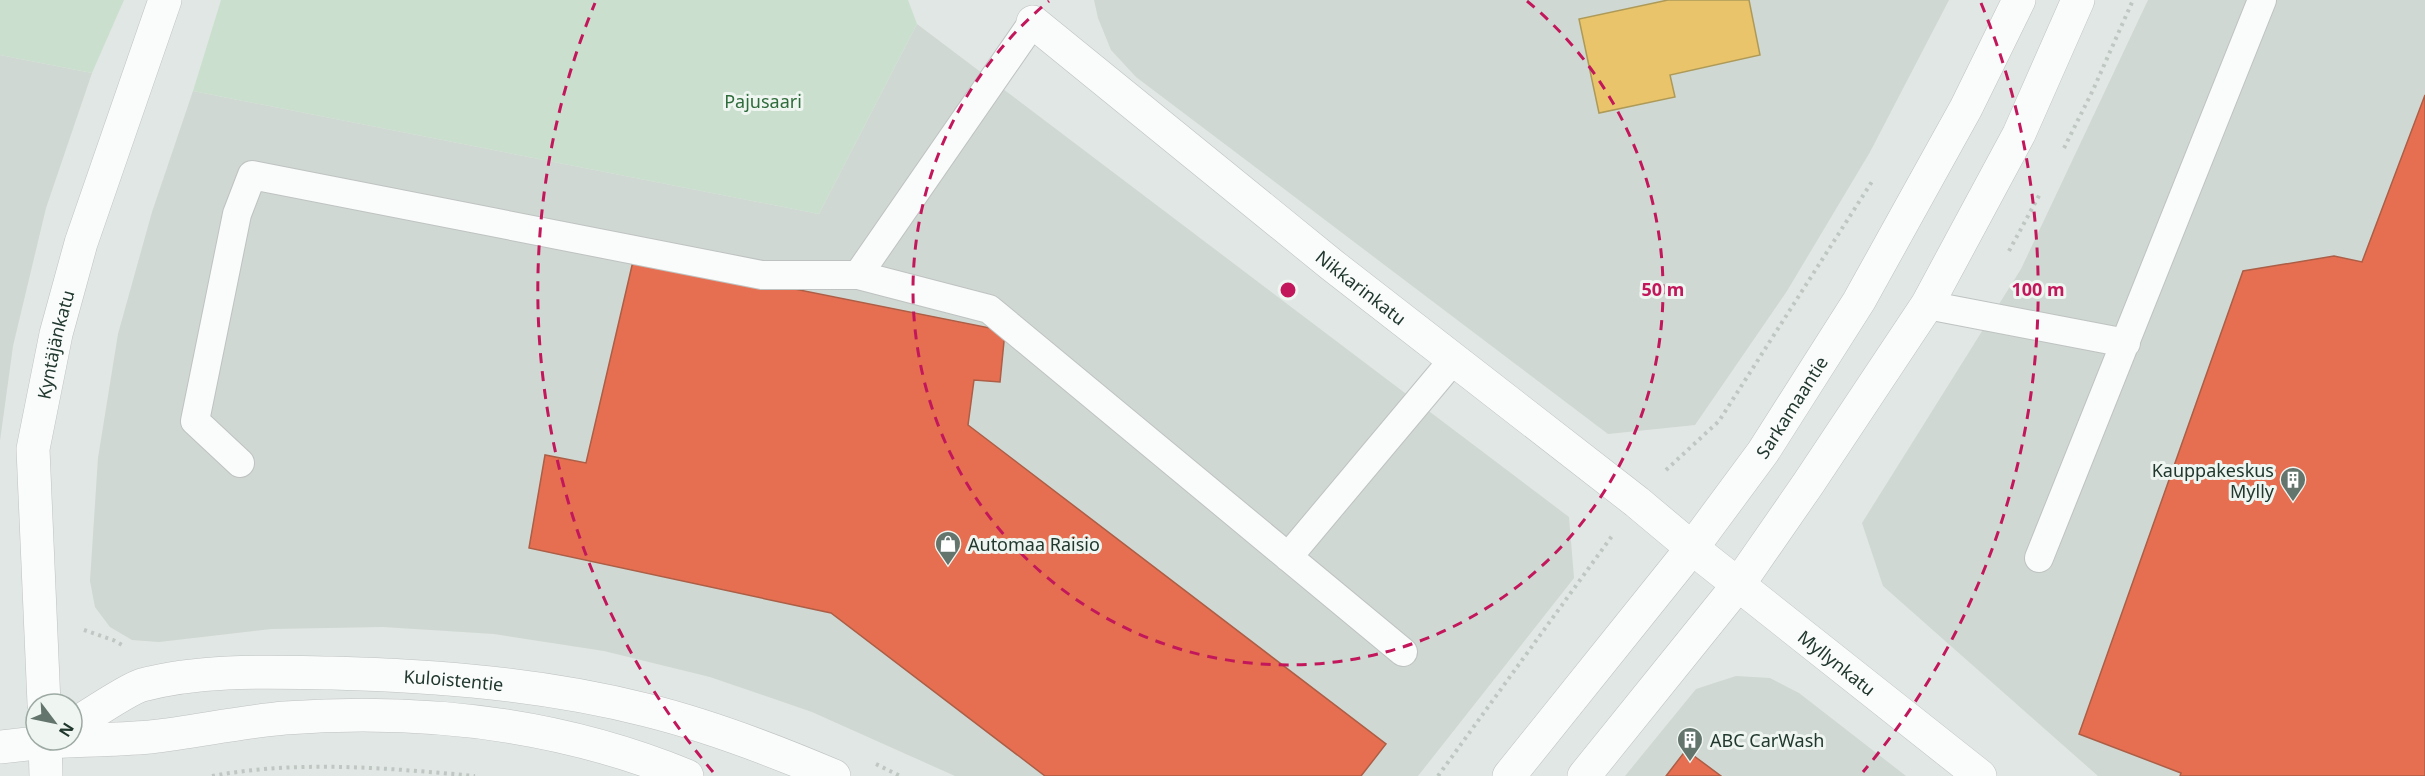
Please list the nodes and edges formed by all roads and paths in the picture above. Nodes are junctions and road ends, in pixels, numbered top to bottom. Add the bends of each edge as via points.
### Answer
1 (165, 0) edge
2 (2019, 0) edge
3 (2078, 0) edge
4 (2262, 0) edge
5 (1033, 22) joint
6 (1877, 173) dead end
7 (858, 275) junction
8 (1928, 305) junction
9 (2126, 344) junction
10 (1454, 359) junction
11 (240, 463) dead end
12 (1637, 502) junction
13 (1692, 548) junction
14 (1288, 557) junction
15 (2039, 558) dead end
16 (1738, 585) junction
17 (82, 620) dead end
18 (127, 648) dead end
19 (1403, 652) dead end
20 (43, 692) edge
21 (84, 719) edge
22 (84, 737) edge
23 (24, 742) edge
24 (0, 747) edge
25 (50, 752) edge
26 (46, 776) edge
27 (212, 776) edge
28 (475, 776) edge
29 (687, 776) edge
30 (834, 776) edge
31 (1438, 776) edge
32 (1509, 776) edge
33 (1584, 776) edge
34 (1980, 776) edge

1 - 20 street, Kyntäjänkatu via 81,243 56,334 33,449
2 - 13 street, Sarkamaantie via 1966,108 1859,301 1763,452
3 - 8 street via 2019,134
4 - 9 lane
5 - 7 lane
5 - 10 street, Nikkarinkatu
6 - 12 path via 1719,421
7 - 11 lane via 762,275 252,175 237,214 195,421
7 - 14 lane via 988,309
8 - 9 lane
8 - 16 street
9 - 15 lane
10 - 12 street, Nikkarinkatu
10 - 14 lane
12 - 13 street, Nikkarinkatu
12 - 31 path
13 - 16 street, Myllynkatu
13 - 32 street, Sarkamaantie
14 - 19 lane
16 - 33 street
16 - 34 street, Myllynkatu
17 - 18 path via 84,630
21 - 30 street, Kuloistentie via 140,686 179,678 286,672 440,678 518,685 648,710 762,745
22 - 29 street, Kuloistentie via 150,736 288,718 430,717 514,726 581,739
23 - 24 street, Kuloistentie
25 - 26 street
27 - 28 path via 247,770 347,767

